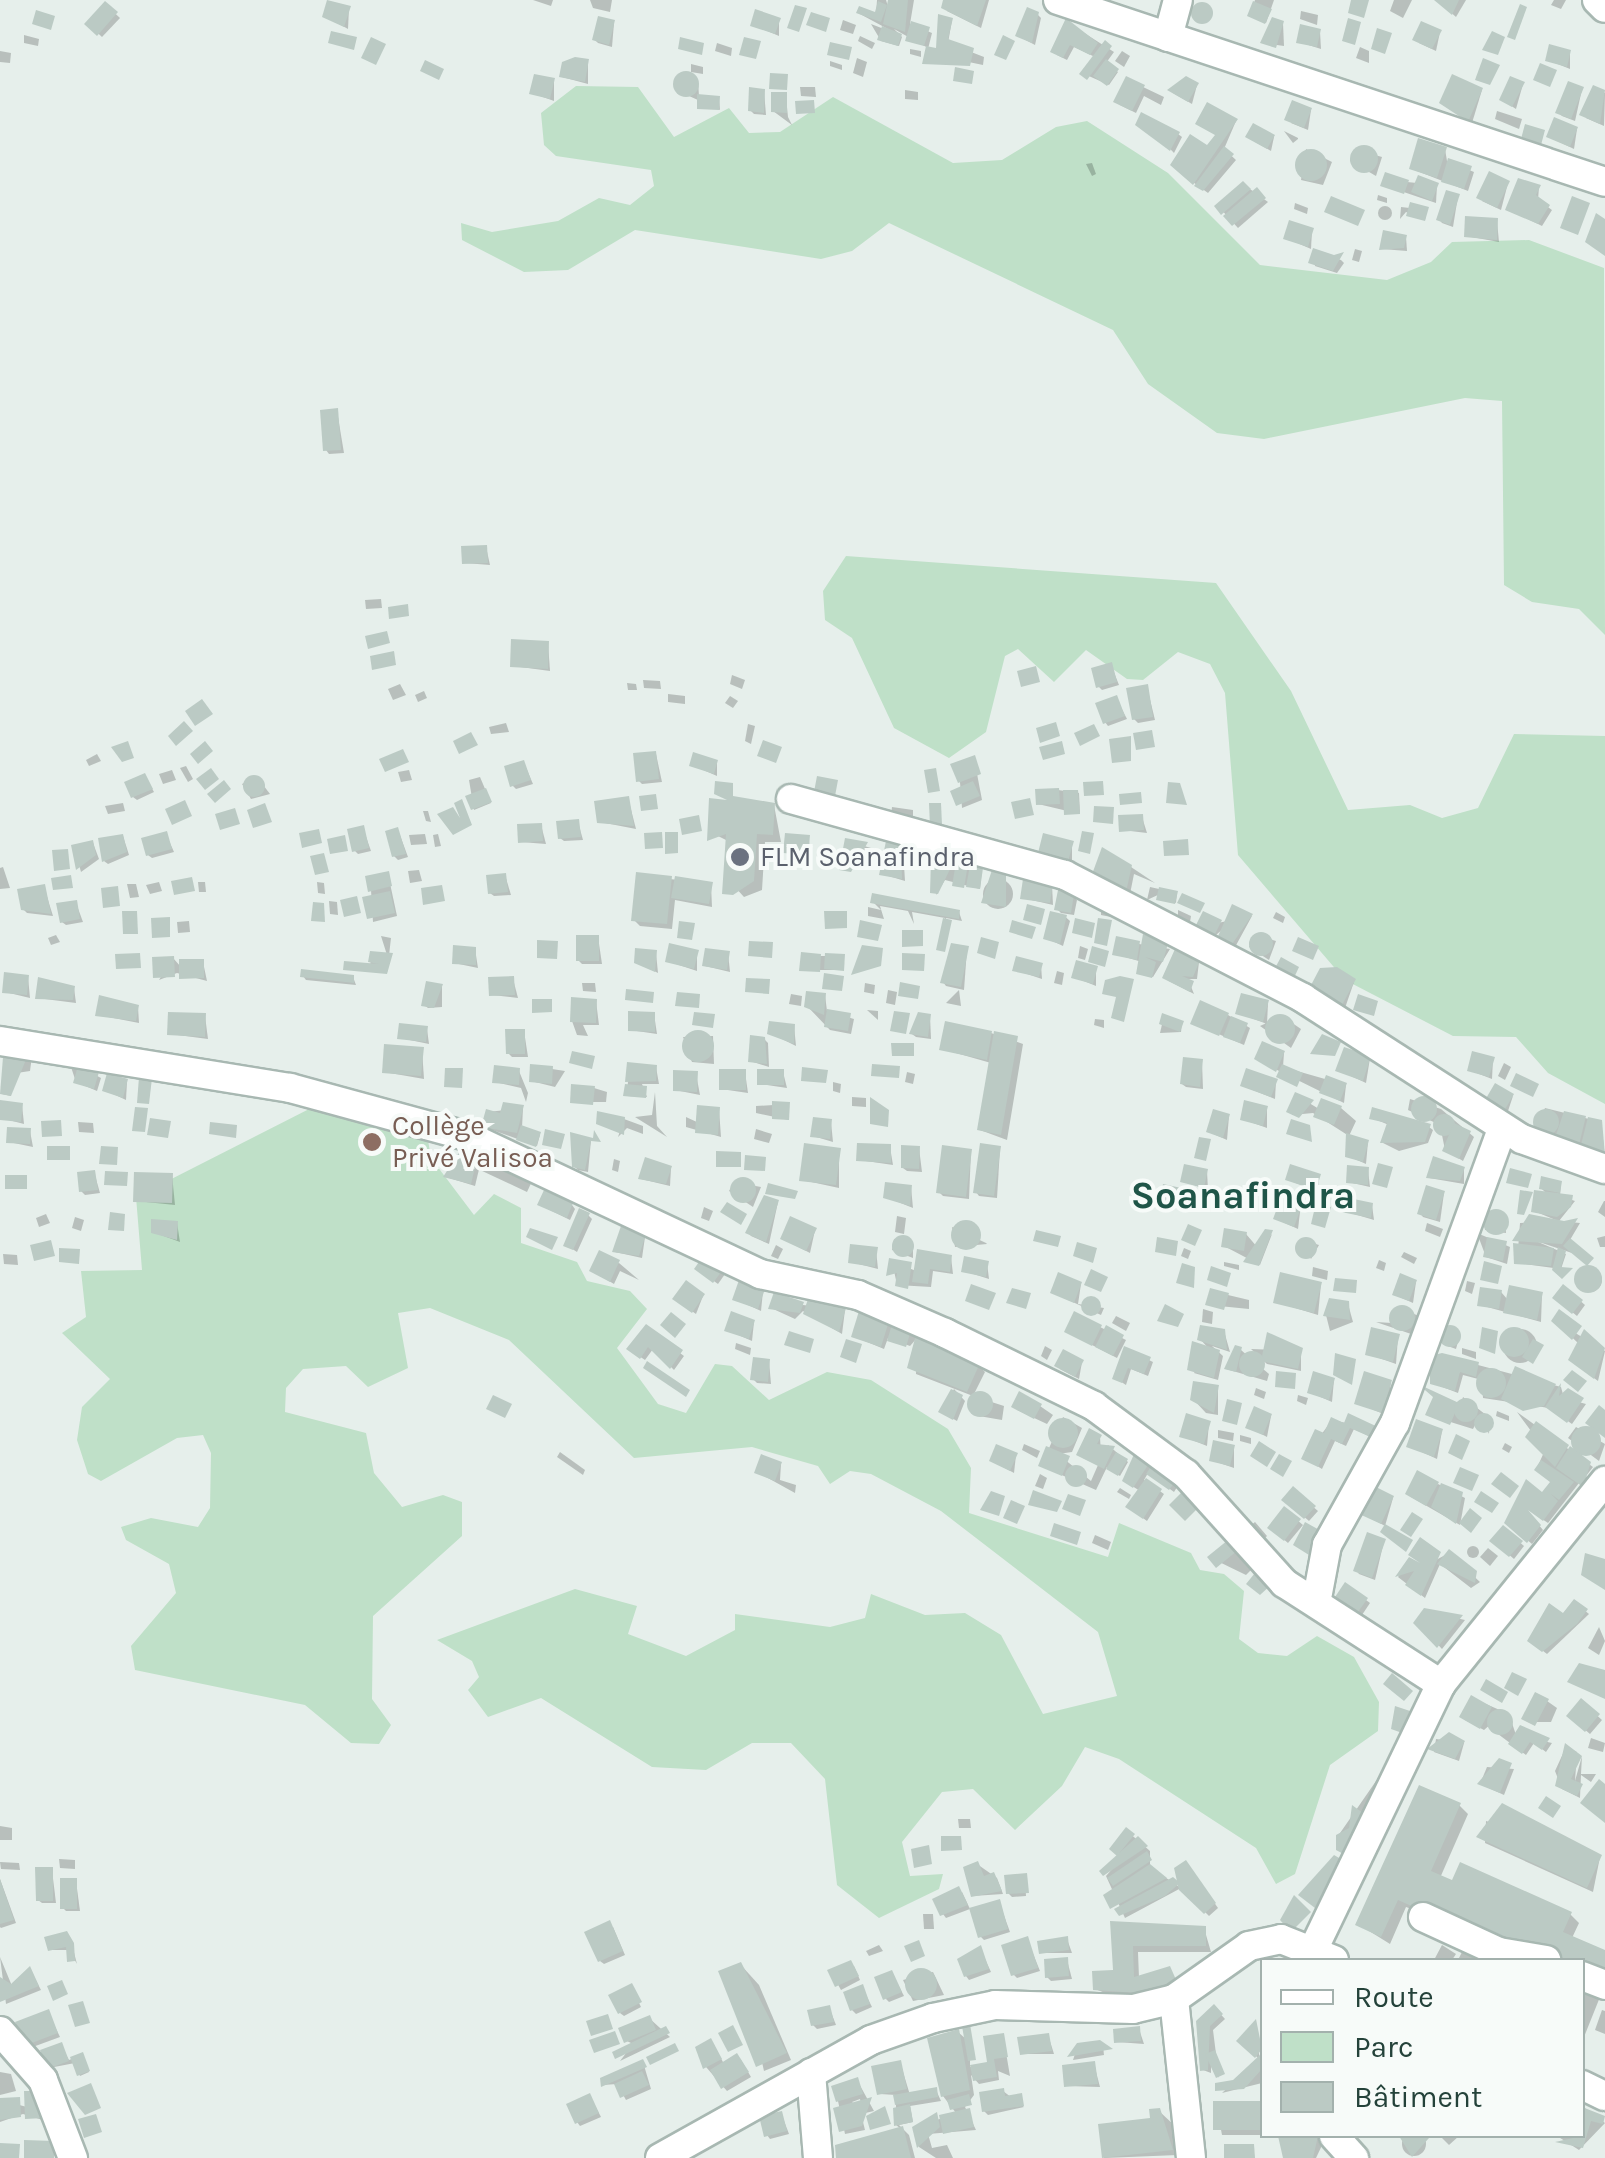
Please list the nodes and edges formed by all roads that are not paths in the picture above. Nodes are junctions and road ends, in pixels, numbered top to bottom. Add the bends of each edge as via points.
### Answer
1 (1058, 0) edge
2 (1178, 0) edge
3 (1597, 0) edge
4 (1605, 8) edge
5 (1168, 36) junction
6 (1605, 182) edge
7 (791, 799) dead end
8 (0, 1041) edge
9 (1502, 1128) junction
10 (1605, 1169) edge
11 (1605, 1482) edge
12 (1318, 1593) dead end
13 (1441, 1684) junction
14 (1423, 1918) dead end
15 (1324, 1955) edge
16 (1534, 1958) edge
17 (1174, 1999) junction
18 (0, 2030) edge
19 (810, 2074) junction
20 (1336, 2138) edge
21 (74, 2158) edge
22 (660, 2158) edge
23 (818, 2158) edge
24 (1191, 2158) edge
25 (1354, 2158) edge

1 - 5 street
2 - 5 street
3 - 4 street
5 - 6 street
7 - 9 street via 1066,875 1303,998
8 - 13 street via 290,1088 467,1136 760,1274 858,1295 944,1332 1094,1406 1186,1474 1284,1583
9 - 10 street
9 - 12 street via 1395,1423 1327,1546
11 - 13 street
13 - 15 street
14 - 16 street via 1500,1952
15 - 17 street via 1281,1939 1249,1946
17 - 19 street via 1133,2009 995,2005 871,2040
17 - 24 street
18 - 21 street via 43,2080
19 - 22 street
19 - 23 street
20 - 25 street

